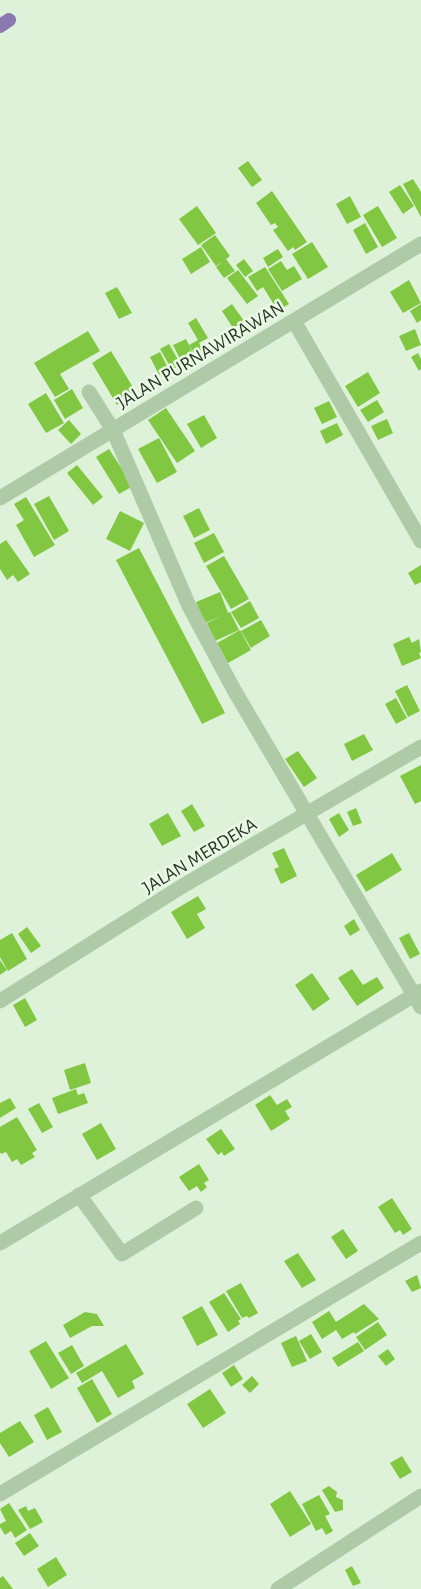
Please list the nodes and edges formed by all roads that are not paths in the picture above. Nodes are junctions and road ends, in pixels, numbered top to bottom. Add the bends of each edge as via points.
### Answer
1 (421, 244) edge
2 (294, 321) junction
3 (89, 392) dead end
4 (113, 430) junction
5 (0, 498) edge
6 (421, 540) edge
7 (421, 747) edge
8 (308, 814) junction
9 (419, 998) edge
10 (0, 1001) edge
11 (80, 1195) junction
12 (196, 1208) dead end
13 (0, 1243) edge
14 (421, 1243) edge
15 (0, 1494) edge
16 (421, 1496) edge
17 (278, 1589) edge

1 - 2 street, JALAN PURNAWIRAWAN
2 - 4 street, JALAN PURNAWIRAWAN
2 - 6 street
3 - 4 street
4 - 5 street, JALAN PURNAWIRAWAN
4 - 8 street via 189,606 234,690
7 - 8 street, JALAN MERDEKA
8 - 9 street
8 - 10 street, JALAN MERDEKA via 181,887
9 - 11 street
11 - 12 street via 122,1254
11 - 13 street
14 - 15 street
16 - 17 street

